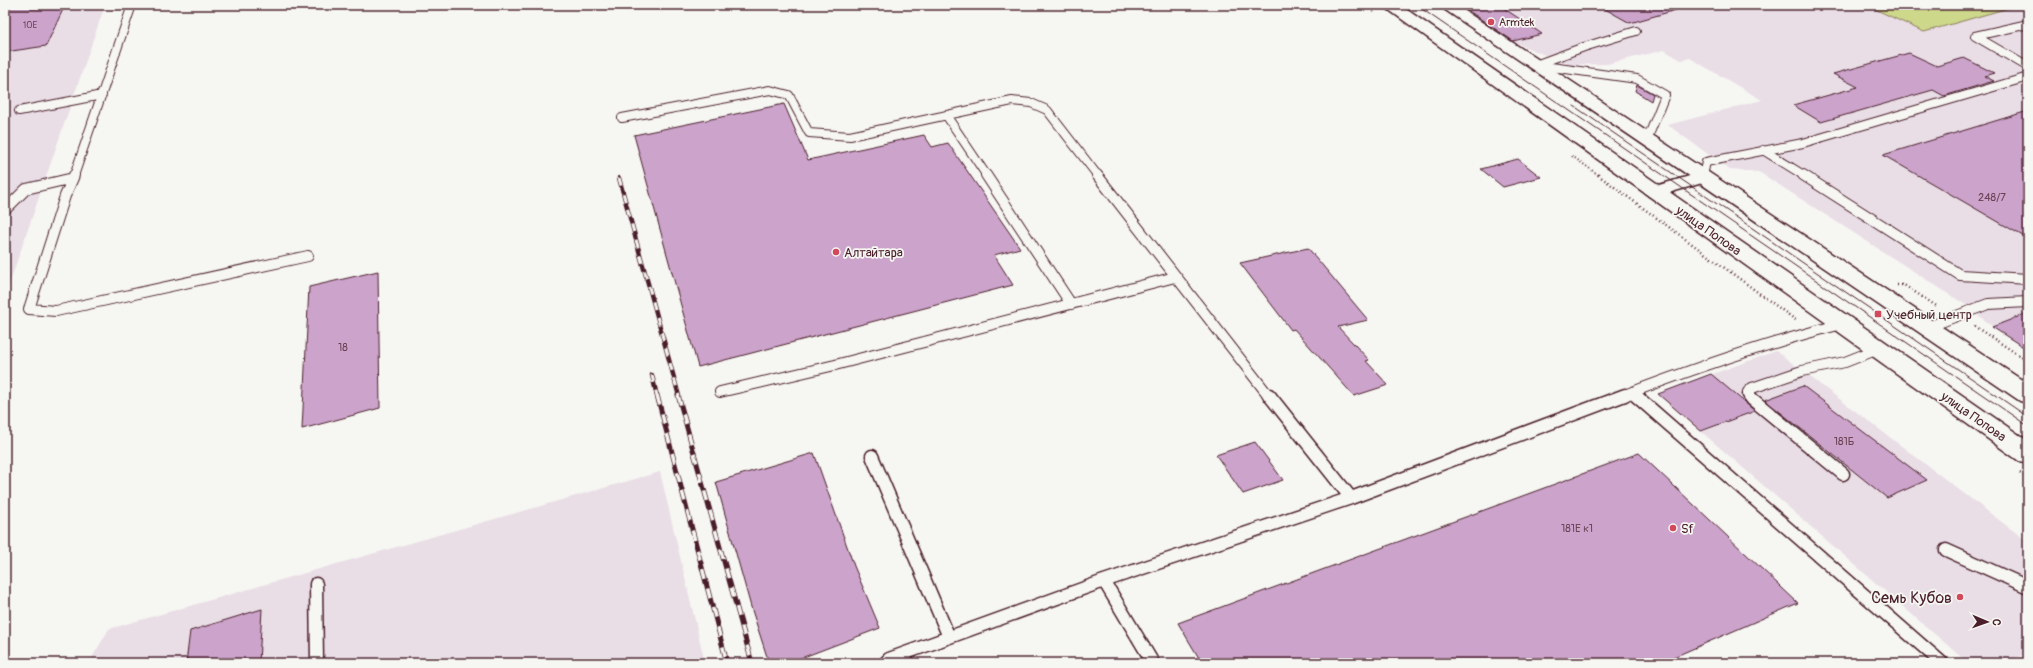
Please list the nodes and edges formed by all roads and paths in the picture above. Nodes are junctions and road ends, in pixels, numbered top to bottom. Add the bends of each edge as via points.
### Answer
1 (132, 5) edge
2 (1365, 5) edge
3 (1446, 5) edge
4 (1384, 10) edge
5 (2028, 24) edge
6 (1636, 30) dead end
7 (1536, 65) junction
8 (2028, 67) edge
9 (2028, 77) edge
10 (102, 95) junction
11 (19, 111) dead end
12 (946, 115) junction
13 (622, 118) dead end
14 (1647, 140) junction
15 (1763, 150) junction
16 (1571, 155) dead end
17 (1703, 177) junction
18 (73, 178) junction
19 (1655, 192) junction
20 (5, 210) edge
21 (308, 256) dead end
22 (1175, 277) junction
23 (2028, 279) edge
24 (2028, 302) edge
25 (1071, 304) junction
26 (1783, 311) dead end
27 (1842, 324) junction
28 (1928, 327) junction
29 (1878, 349) junction
30 (720, 392) dead end
31 (1632, 392) junction
32 (2028, 395) edge
33 (2028, 454) edge
34 (872, 456) dead end
35 (1843, 474) dead end
36 (1351, 498) junction
37 (1946, 550) dead end
38 (1104, 581) junction
39 (316, 584) dead end
40 (2028, 587) edge
41 (950, 638) junction
42 (884, 662) edge
43 (317, 663) edge
44 (1153, 663) edge
45 (1942, 663) edge

1 - 10 lane
2 - 4 path
3 - 7 main road
4 - 19 main road, улица Попова
5 - 8 lane via 1975,36
6 - 7 lane
7 - 14 main road
7 - 14 lane via 1637,79 1666,95
9 - 15 lane via 1802,143
10 - 11 lane
10 - 18 lane
12 - 13 lane via 850,136 809,133 789,95 770,90
12 - 22 lane via 1012,101 1031,103 1047,110
12 - 25 lane
14 - 17 main road
15 - 17 lane via 1706,162
15 - 23 lane via 1960,275
16 - 26 path
17 - 19 street
17 - 28 main road
18 - 20 lane via 26,189
18 - 21 lane via 29,309 56,311
19 - 27 main road, улица Попова
22 - 25 lane
22 - 36 lane
24 - 28 lane via 1988,304
25 - 30 lane
27 - 29 main road, улица Попова
27 - 31 lane via 1776,341
28 - 32 main road
29 - 33 main road, улица Попова
29 - 35 lane via 1845,362 1802,371 1752,388 1748,392 1752,399
31 - 36 lane
31 - 45 lane
34 - 41 lane
36 - 38 lane
37 - 40 lane
38 - 41 lane
38 - 44 lane
39 - 43 lane
41 - 42 lane

